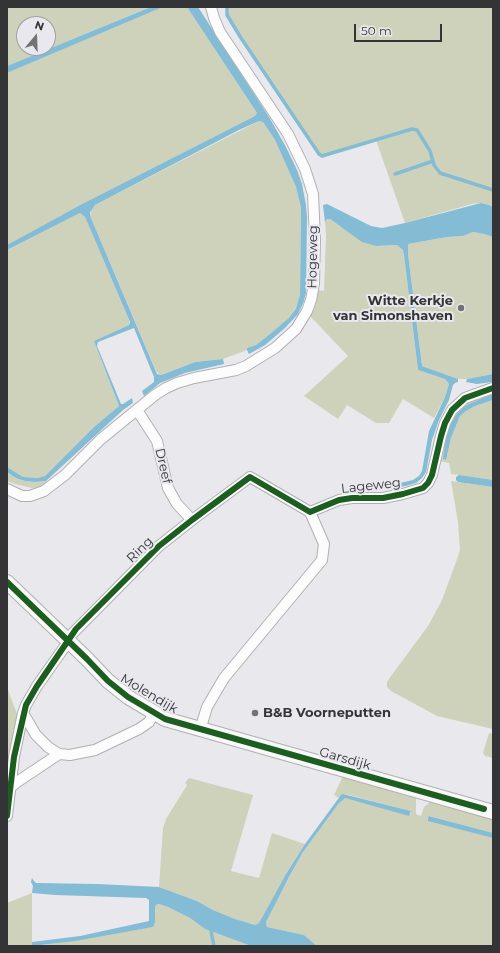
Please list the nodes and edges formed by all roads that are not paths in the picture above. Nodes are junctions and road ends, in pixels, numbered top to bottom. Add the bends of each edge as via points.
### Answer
1 (211, 7) edge
2 (493, 388) edge
3 (137, 410) junction
4 (7, 490) edge
5 (310, 512) junction
6 (192, 520) junction
7 (7, 582) edge
8 (68, 642) junction
9 (23, 713) junction
10 (154, 713) junction
11 (200, 730) junction
12 (59, 754) junction
13 (9, 790) junction
14 (493, 812) edge
15 (7, 816) edge

1 - 3 street, Hogeweg via 220,32 288,134 305,169 313,194 313,291 302,321 275,348 236,370 194,378 166,388
2 - 5 street, Lageweg via 465,398 452,410 440,436 432,475 423,488 383,498 339,500
3 - 4 street, Hogeweg via 44,491 22,496
3 - 6 street, Dreef via 157,441 168,488 177,504
5 - 6 street, Ring via 250,477
5 - 11 street via 324,544 322,560 224,678 207,707
6 - 8 street, Ring via 159,546 76,628
7 - 8 main road, Molendijk
8 - 9 street, Ring via 37,686
8 - 10 main road, Molendijk via 108,682
9 - 12 street via 36,735
9 - 13 street, Ring
10 - 11 main road, Molendijk
10 - 12 street via 149,722 139,729 95,750 70,755
11 - 14 main road, Garsdijk
12 - 13 street
13 - 15 street, Ring

